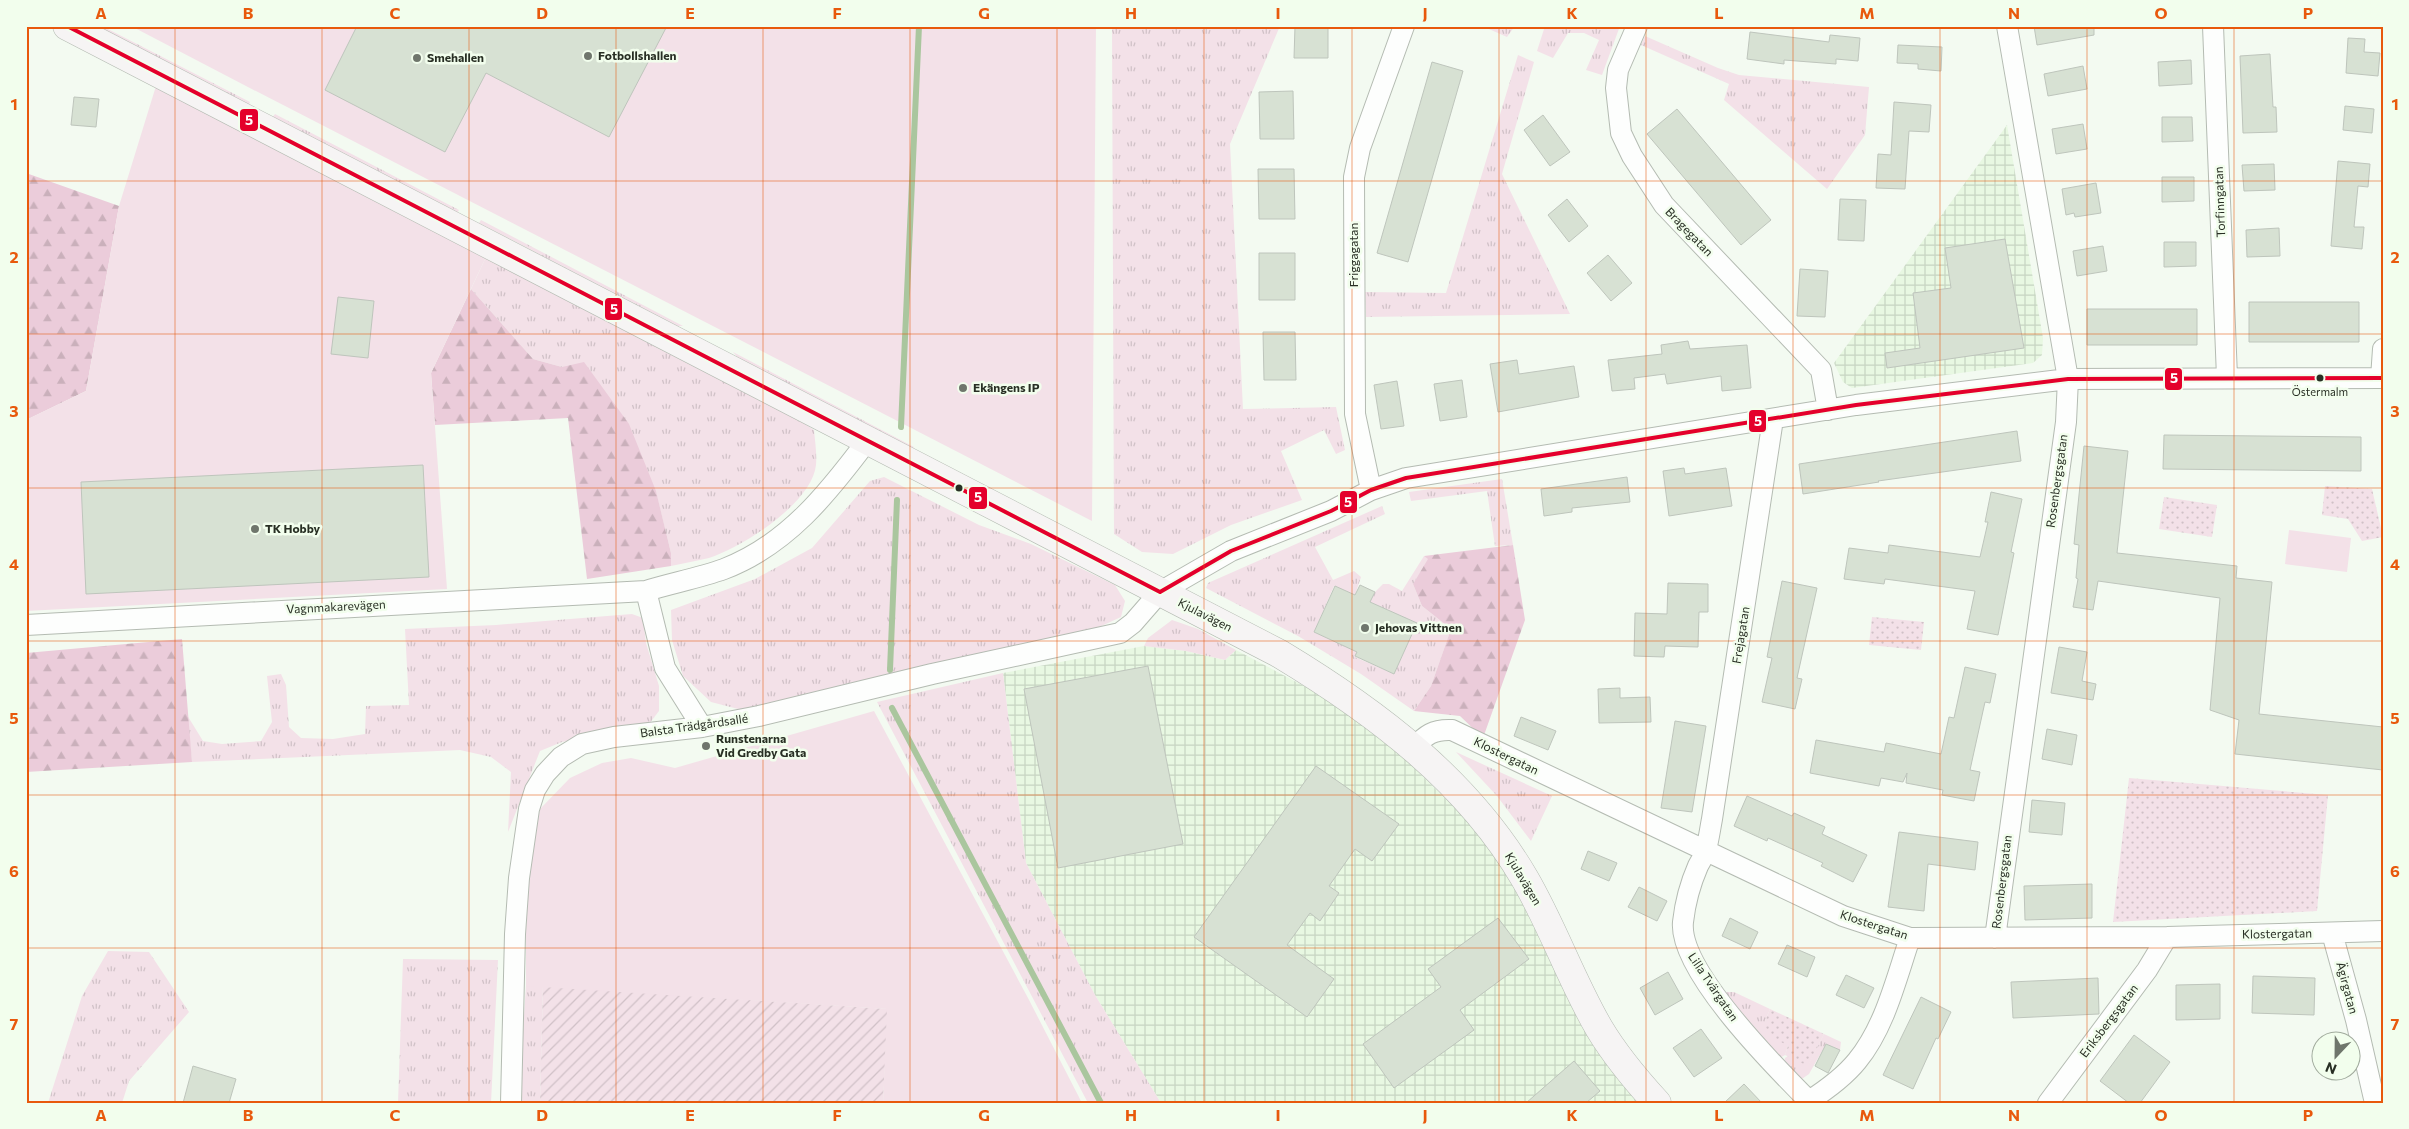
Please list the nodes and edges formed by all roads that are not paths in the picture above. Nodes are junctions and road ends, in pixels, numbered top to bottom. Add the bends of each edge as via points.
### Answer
1 (67, 26) edge
2 (1404, 26) edge
3 (1638, 26) edge
4 (2007, 26) edge
5 (2213, 26) edge
6 (2383, 349) edge
7 (2227, 377) junction
8 (2382, 378) edge
9 (2068, 379) junction
10 (1828, 410) junction
11 (1773, 420) junction
12 (867, 441) junction
13 (1371, 490) junction
14 (646, 591) junction
15 (1160, 592) junction
16 (26, 625) edge
17 (702, 727) junction
18 (1413, 748) junction
19 (1706, 850) junction
20 (2383, 932) edge
21 (2332, 933) junction
22 (2167, 937) junction
23 (1910, 938) junction
24 (1995, 938) junction
25 (1810, 1102) edge
26 (511, 1103) edge
27 (1657, 1103) edge
28 (2048, 1103) edge
29 (2375, 1103) edge

1 - 12 street, Kjulavägen
2 - 13 street, Friggagatan via 1360,148 1354,177 1354,414
3 - 10 street, Bragegatan via 1618,70 1616,88 1621,132 1632,156 1664,205 1821,370
4 - 9 street, Rosenbergsgatan
5 - 7 street, Torfinngatan
6 - 8 street
7 - 8 street, Balsta Trädgårdsallé
7 - 9 street, Balsta Trädgårdsallé
9 - 10 street, Balsta Trädgårdsallé
9 - 24 street, Rosenbergsgatan via 2066,422
10 - 11 street, Balsta Trädgårdsallé
11 - 13 street, Balsta Trädgårdsallé via 1406,478
11 - 19 street, Frejagatan
12 - 14 street, Vagnmakarevägen via 831,490 767,547 724,568
12 - 15 street, Kjulavägen
13 - 15 street, Balsta Trädgårdsallé via 1331,511 1231,551
14 - 16 street, Vagnmakarevägen
14 - 17 street via 665,668
15 - 17 street, Balsta Trädgårdsallé via 1120,633
15 - 18 street, Kjulavägen via 1334,686
17 - 26 street, Balsta Trädgårdsallé via 582,744 561,757 535,790 528,809 519,878
18 - 19 street, Klostergatan via 1428,733 1438,729 1452,730
18 - 27 street, Kjulavägen via 1446,777 1488,825 1524,878 1600,1030
19 - 23 street, Klostergatan via 1843,916
19 - 25 street, Lilla Tvärgatan via 1685,911 1683,933 1686,947 1735,1021
20 - 21 street, Klostergatan
21 - 22 street, Klostergatan
21 - 29 street, Ägirgatan
22 - 24 street, Klostergatan
22 - 28 street, Eriksbergsgatan via 2147,970
23 - 24 street, Klostergatan
23 - 25 street, Lilla Tvärgatan via 1888,1004 1872,1037 1857,1061

